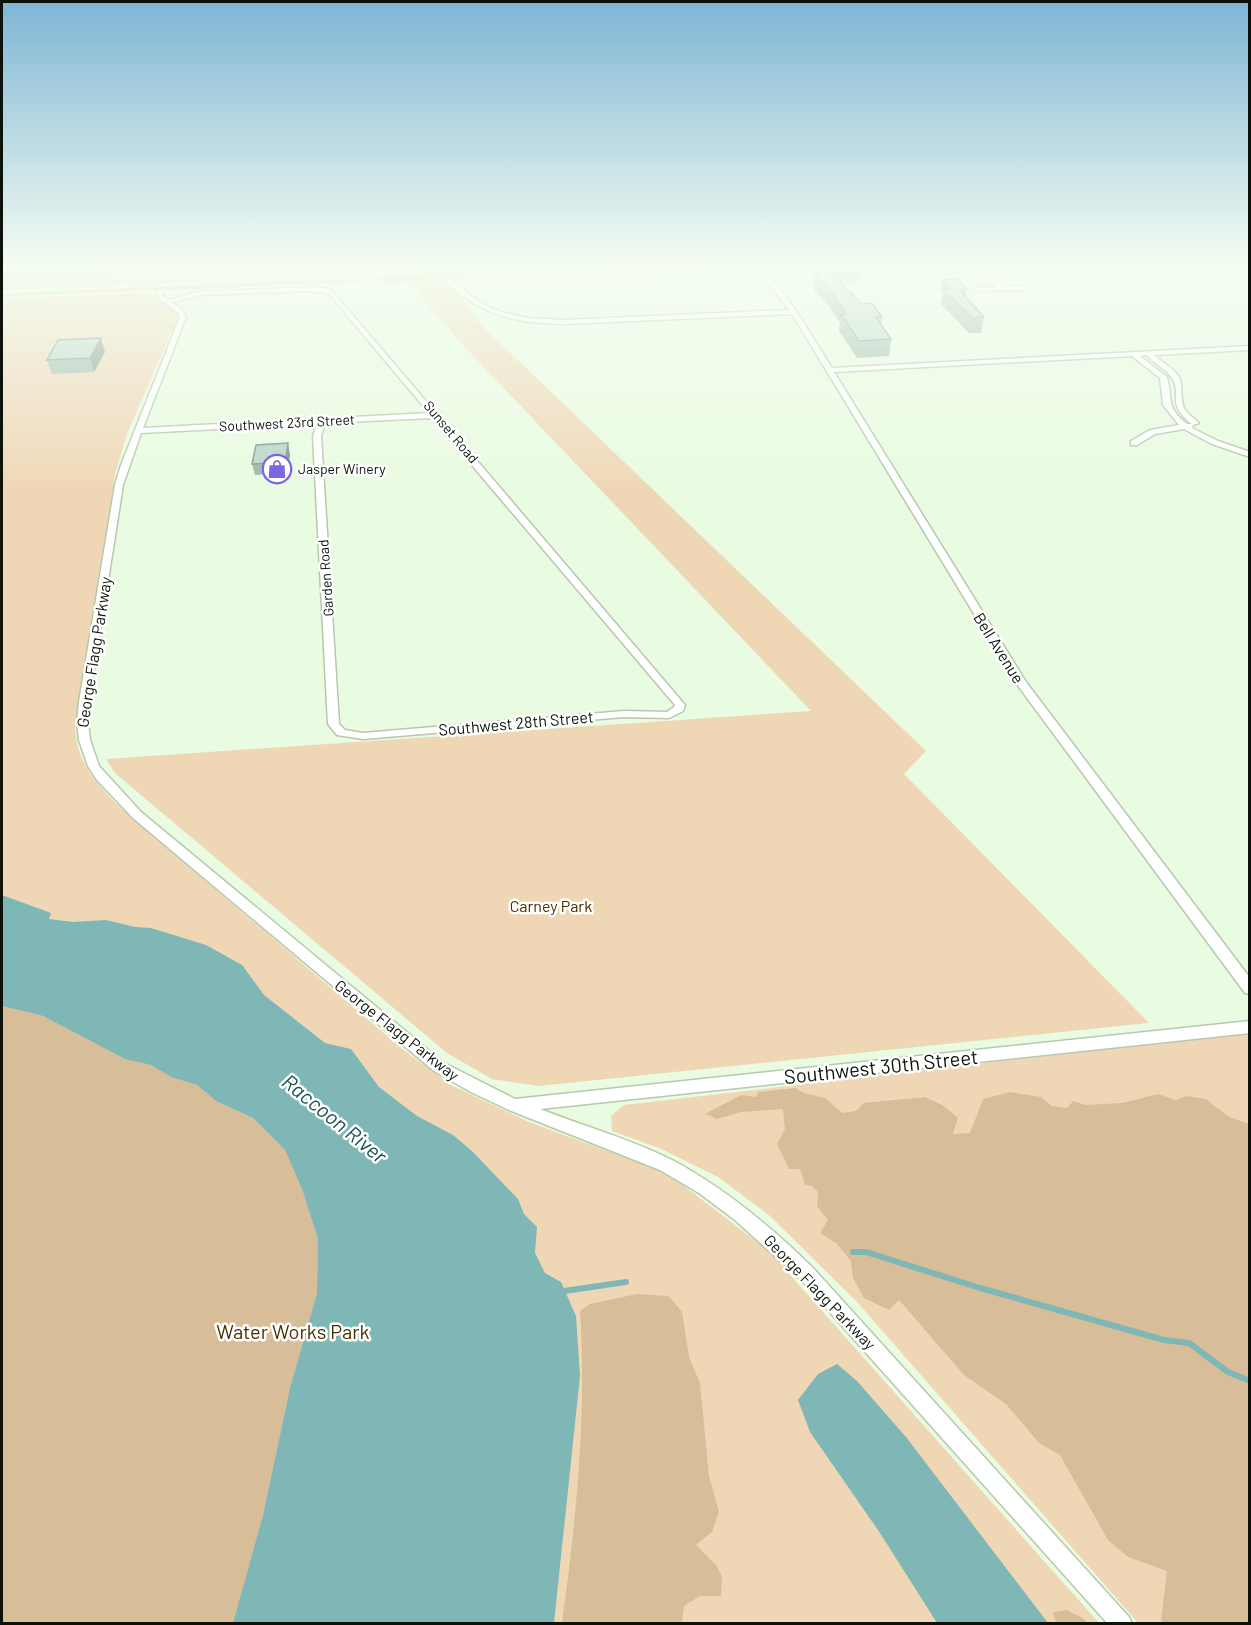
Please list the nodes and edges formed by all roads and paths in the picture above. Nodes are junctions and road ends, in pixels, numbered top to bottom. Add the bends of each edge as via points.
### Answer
1 (176, 339) edge
2 (370, 339) edge
3 (811, 339) edge
4 (1250, 348) edge
5 (1133, 354) junction
6 (1149, 354) junction
7 (830, 370) junction
8 (1165, 388) junction
9 (1178, 389) junction
10 (436, 415) junction
11 (322, 422) junction
12 (1197, 425) junction
13 (1187, 426) junction
14 (138, 431) junction
15 (1134, 443) dead end
16 (1250, 453) edge
17 (676, 700) joint
18 (341, 733) joint
19 (1250, 989) edge
20 (1250, 1028) edge
21 (512, 1106) junction
22 (1122, 1623) edge

1 - 14 street, George Flagg Parkway
2 - 10 street, Sunset Road
3 - 7 street, Bell Avenue
4 - 6 street
5 - 6 street
5 - 7 street
5 - 8 street via 1163,377
6 - 9 street via 1173,374
7 - 19 street, Bell Avenue via 1021,683
8 - 9 street
8 - 13 street via 1168,407
9 - 12 street via 1178,404
10 - 11 street, Southwest 23rd Street
10 - 17 street, Sunset Road
11 - 14 street, Southwest 23rd Street
11 - 18 street, Garden Road via 317,436 334,724
12 - 13 street
12 - 16 street
13 - 15 street via 1153,432
13 - 16 street via 1215,442
14 - 21 street, George Flagg Parkway via 119,485 84,702 81,729 89,762 137,815 409,1044 472,1088
17 - 18 street, Southwest 28th Street via 679,709 669,715 624,714 363,736
20 - 21 street, Southwest 30th Street
21 - 22 street, George Flagg Parkway via 664,1165 766,1234 807,1274

